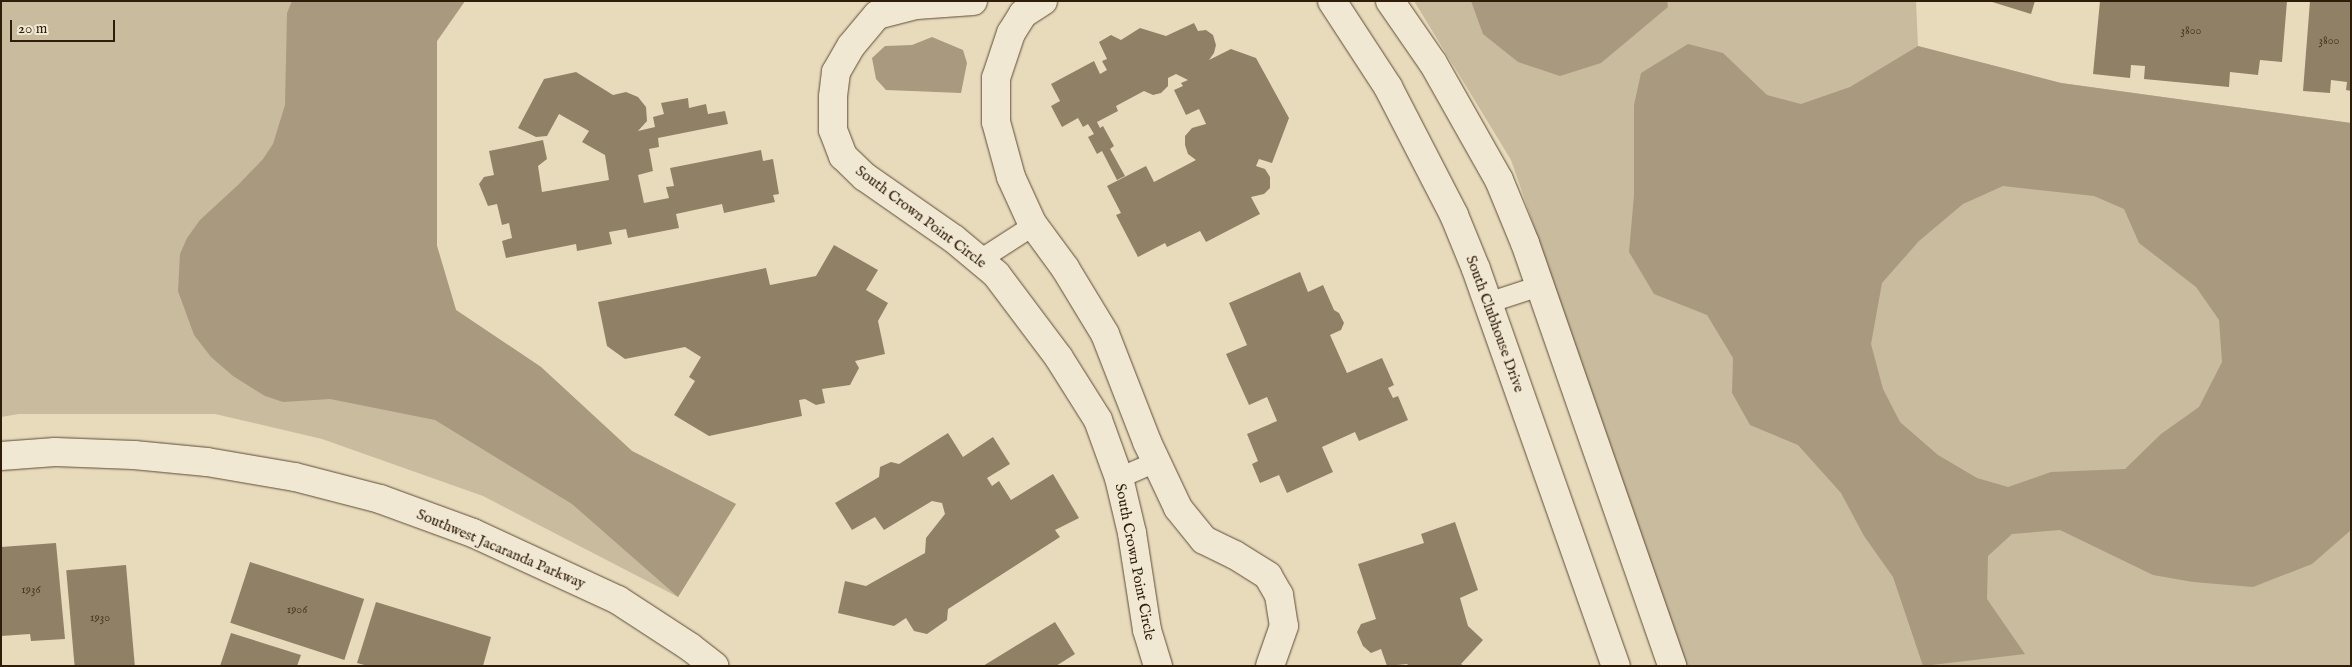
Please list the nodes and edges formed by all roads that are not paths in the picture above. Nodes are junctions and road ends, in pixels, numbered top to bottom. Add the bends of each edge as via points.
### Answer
1 (973, 1) edge
2 (1332, 1) edge
3 (1390, 1) edge
4 (1028, 5) edge
5 (874, 8) edge
6 (1034, 225) junction
7 (980, 260) junction
8 (1540, 286) junction
9 (1488, 303) junction
10 (1, 456) edge
11 (1156, 462) junction
12 (1119, 478) junction
13 (714, 666) edge
14 (1158, 666) edge
15 (1270, 666) edge
16 (1616, 666) edge
17 (1672, 666) edge

1 - 5 street, South Crown Point Circle
2 - 9 street, South Clubhouse Drive via 1388,87 1428,162 1454,216
3 - 8 street via 1433,63 1499,180
4 - 6 street via 1010,33 996,78 996,122 1010,177
5 - 7 street, South Crown Point Circle via 836,72 832,130 843,156 866,177
6 - 7 lane
6 - 11 street via 1065,268 1105,334
7 - 12 street, South Crown Point Circle via 996,274 1059,358 1098,420
8 - 9 lane
8 - 17 street
9 - 16 street, South Clubhouse Drive
10 - 13 street, Southwest Jacaranda Parkway via 55,452 124,454 207,462 295,477 380,499 473,533 618,600
11 - 12 lane
11 - 15 street via 1178,508 1204,540 1268,576 1280,595 1284,626
12 - 14 street, South Crown Point Circle via 1132,533 1147,630

